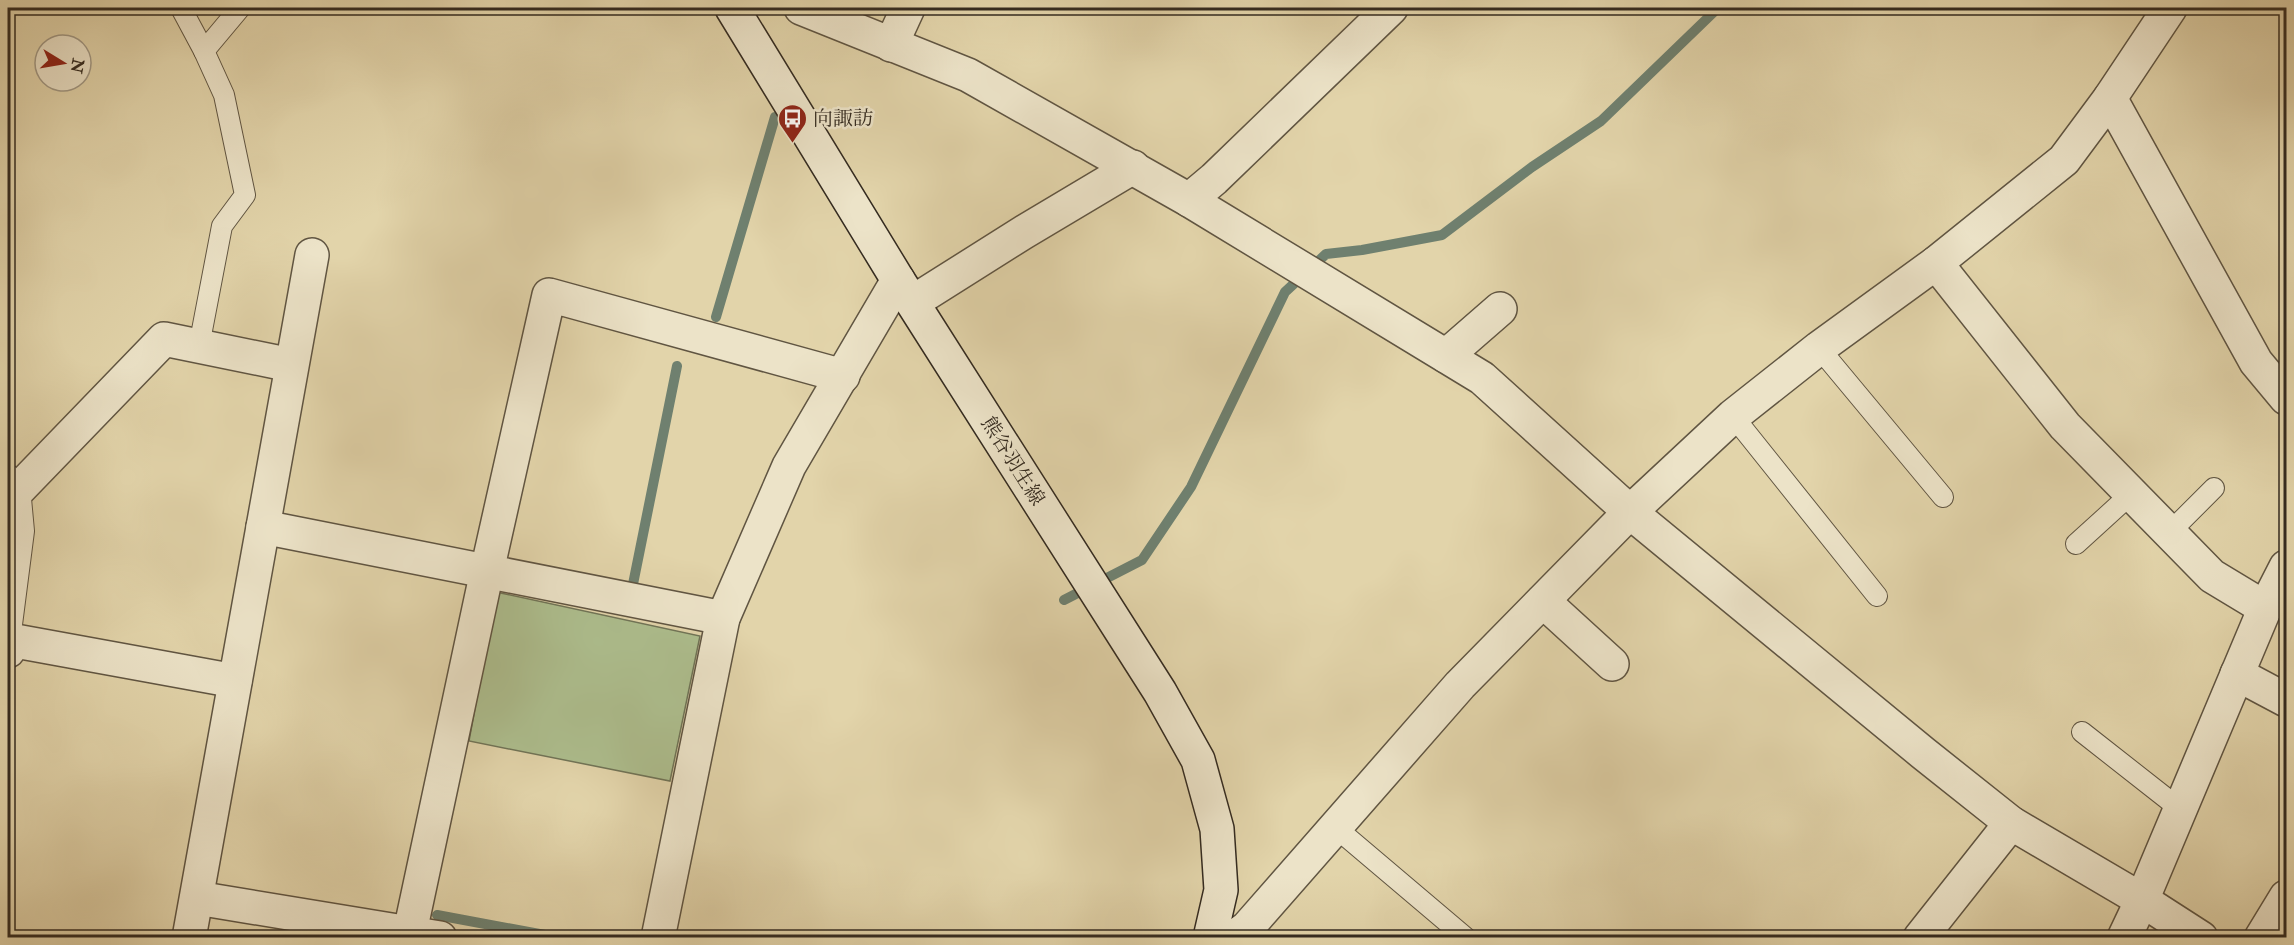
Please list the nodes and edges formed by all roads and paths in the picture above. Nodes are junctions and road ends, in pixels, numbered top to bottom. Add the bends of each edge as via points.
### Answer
1 (181, 8) edge
2 (240, 8) edge
3 (732, 8) edge
4 (806, 8) edge
5 (908, 8) edge
6 (1391, 8) edge
7 (2170, 8) edge
8 (891, 45) junction
9 (204, 51) junction
10 (2110, 98) junction
11 (1134, 167) junction
12 (1189, 200) junction
13 (312, 255) dead end
14 (1936, 263) junction
15 (906, 291) junction
16 (1500, 309) dead end
17 (199, 346) junction
18 (1819, 348) junction
19 (1446, 356) junction
20 (291, 365) junction
21 (843, 376) junction
22 (2286, 398) edge
23 (1733, 416) junction
24 (14, 481) edge
25 (2214, 488) dead end
26 (2131, 494) junction
27 (1943, 496) dead end
28 (1630, 512) junction
29 (263, 527) junction
30 (2169, 532) junction
31 (2076, 544) dead end
32 (2286, 567) edge
33 (487, 571) junction
34 (1877, 596) dead end
35 (1543, 601) junction
36 (2265, 608) junction
37 (723, 618) junction
38 (9, 645) edge
39 (1612, 663) dead end
40 (2237, 674) junction
41 (235, 681) junction
42 (2286, 700) edge
43 (2082, 732) dead end
44 (2180, 809) junction
45 (2011, 823) junction
46 (1335, 827) junction
47 (2286, 897) edge
48 (196, 898) junction
49 (2142, 900) junction
50 (425, 935) edge
51 (189, 938) edge
52 (658, 938) edge
53 (1210, 938) edge
54 (1233, 938) edge
55 (1466, 938) edge
56 (1920, 938) edge
57 (2124, 938) edge
58 (2201, 938) edge
59 (2261, 938) edge

1 - 9 lane
2 - 9 lane
3 - 15 street, 熊谷羽生線
4 - 8 street
5 - 8 street
6 - 12 street
7 - 10 street
8 - 11 street via 968,75
9 - 17 lane via 224,95 245,195 222,226
10 - 14 street via 2064,160
10 - 22 street via 2256,362
11 - 12 street
11 - 15 street via 1024,232
12 - 19 street
13 - 20 street
14 - 18 street
14 - 26 street via 2065,426
15 - 21 street
15 - 53 street, 熊谷羽生線 via 1160,692 1198,760 1217,829 1221,890
16 - 19 street
17 - 20 street
17 - 24 street via 164,339
18 - 23 street
18 - 27 lane
19 - 28 street via 1482,378
20 - 29 street
21 - 33 street via 549,295
21 - 37 street via 789,466
23 - 28 street
23 - 34 lane
24 - 38 lane via 24,531
25 - 30 lane
26 - 30 street
26 - 31 lane
28 - 35 street
28 - 45 street
29 - 33 street
29 - 41 street
30 - 36 street via 2212,576
32 - 36 street
33 - 37 street
33 - 50 street
35 - 39 street
35 - 46 street via 1460,685
36 - 40 street
37 - 52 street
38 - 41 street
40 - 42 street
40 - 44 street
41 - 48 street
43 - 44 lane
44 - 49 street
45 - 49 street
45 - 56 street
46 - 54 street
46 - 55 lane
47 - 59 street
48 - 50 street
48 - 51 street
49 - 57 street
49 - 58 street

